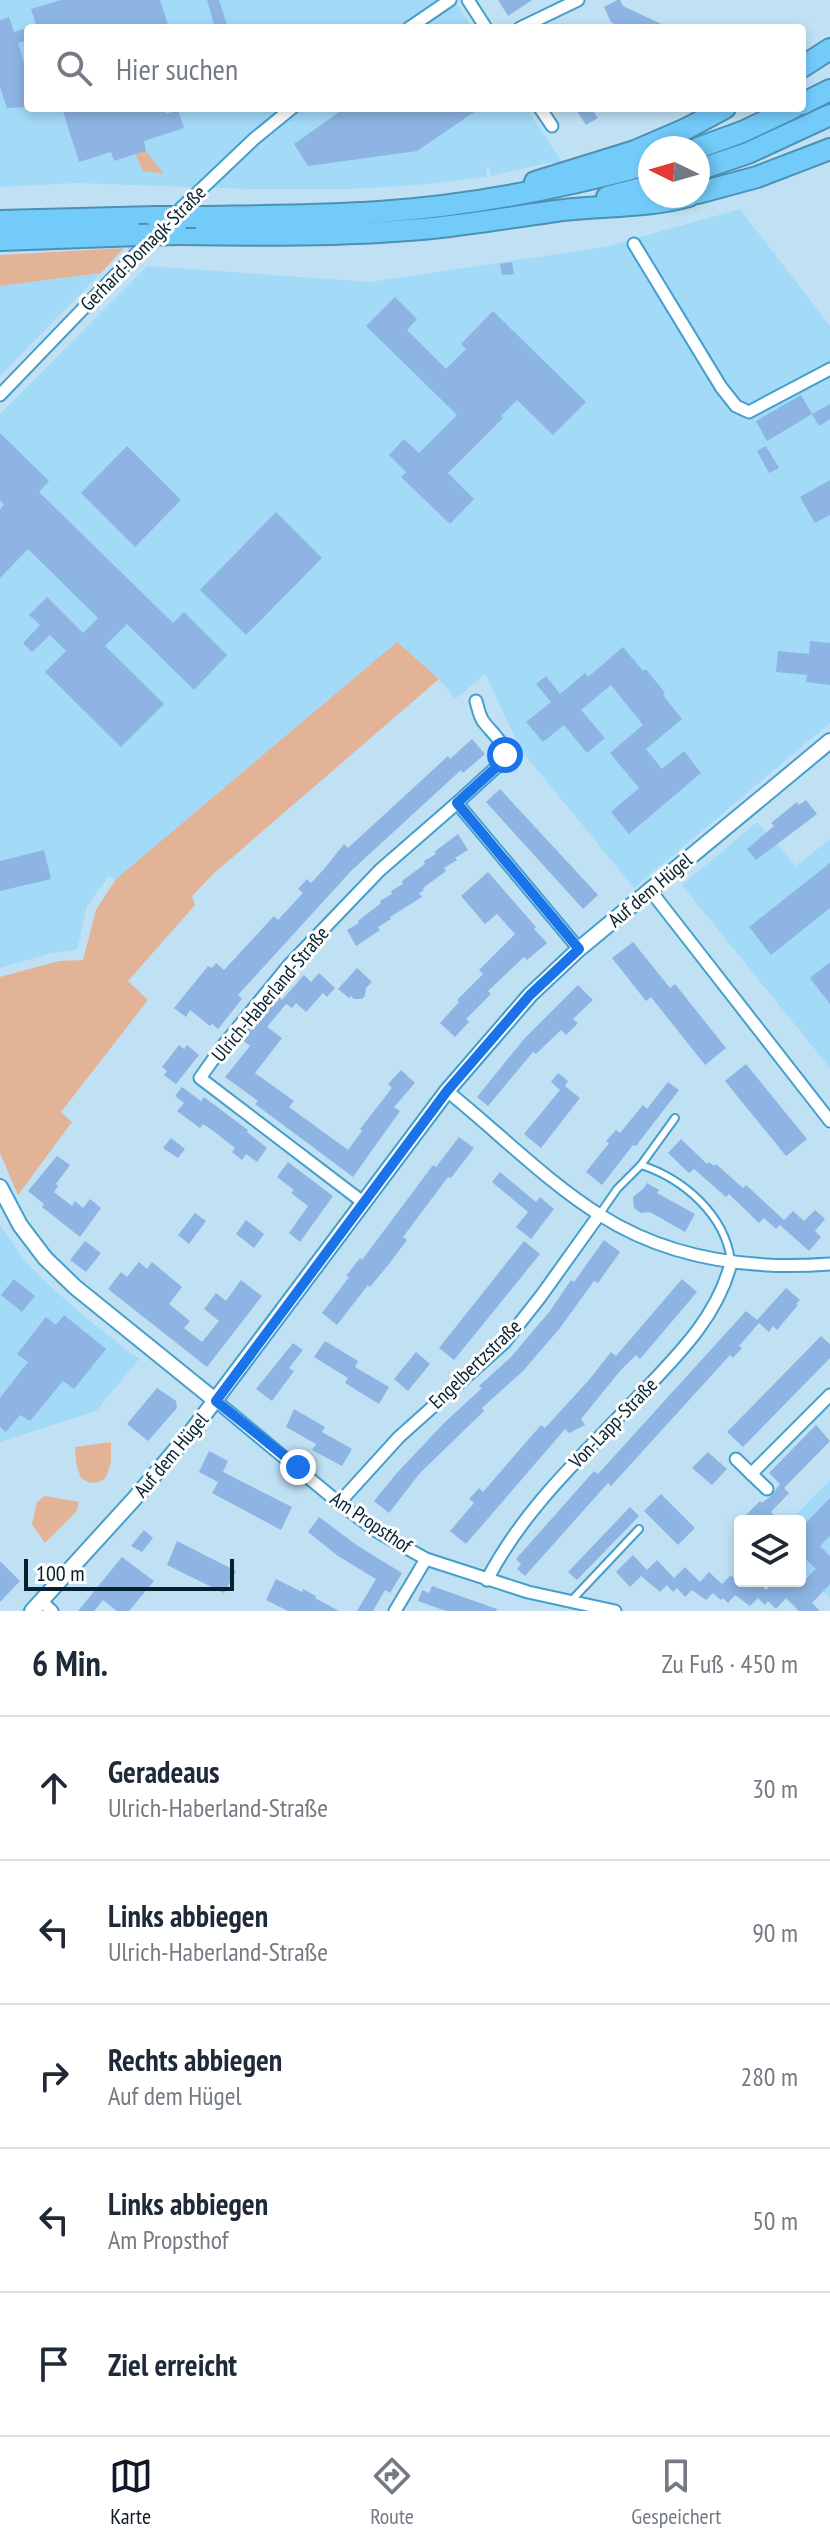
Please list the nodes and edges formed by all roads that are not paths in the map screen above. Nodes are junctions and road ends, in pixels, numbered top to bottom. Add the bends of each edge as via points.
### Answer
1 (450, 0) edge
2 (468, 0) edge
3 (578, 0) edge
4 (415, 24) edge
5 (483, 24) edge
6 (528, 24) edge
7 (830, 49) edge
8 (806, 64) edge
9 (830, 90) edge
10 (806, 102) edge
11 (287, 112) edge
12 (543, 112) edge
13 (718, 112) edge
14 (784, 112) edge
15 (830, 115) edge
16 (552, 126) dead end
17 (710, 144) edge
18 (830, 149) edge
19 (710, 166) edge
20 (638, 167) edge
21 (638, 189) edge
22 (710, 190) edge
23 (472, 202) junction
24 (638, 204) edge
25 (557, 211) junction
26 (0, 221) edge
27 (0, 240) edge
28 (634, 244) dead end
29 (830, 369) edge
30 (0, 395) edge
31 (476, 701) dead end
32 (830, 741) edge
33 (457, 803) junction
34 (650, 890) junction
35 (579, 949) junction
36 (447, 1091) junction
37 (675, 1118) dead end
38 (830, 1121) edge
39 (641, 1165) junction
40 (0, 1187) edge
41 (364, 1203) junction
42 (599, 1215) junction
43 (731, 1263) junction
44 (830, 1264) edge
45 (830, 1395) edge
46 (216, 1401) junction
47 (736, 1459) dead end
48 (751, 1474) junction
49 (767, 1489) dead end
50 (339, 1503) junction
51 (639, 1529) dead end
52 (426, 1559) junction
53 (487, 1580) junction
54 (570, 1602) junction
55 (42, 1608) edge
56 (395, 1611) edge
57 (615, 1611) edge

1 - 4 street
2 - 5 street
3 - 6 street
7 - 8 highway
9 - 10 highway
11 - 30 street, Gerhard-Domagk-Straße via 186,202
12 - 16 street
13 - 23 highway via 635,151
14 - 17 highway
15 - 19 highway
18 - 22 highway
20 - 23 highway via 570,186
21 - 25 highway
23 - 26 highway, bridge via 378,212
24 - 25 highway
25 - 27 highway, bridge via 419,229
28 - 29 street via 736,406 749,412
31 - 33 street, Ulrich-Haberland-Straße via 480,717 504,745 505,755
32 - 34 street, Auf dem Hügel
33 - 35 street
33 - 41 street, Ulrich-Haberland-Straße via 380,870 289,965 200,1078
34 - 35 street, Auf dem Hügel
34 - 38 street
35 - 36 street, Auf dem Hügel via 530,995
36 - 41 street, Auf dem Hügel
36 - 42 street
37 - 39 lane
39 - 42 lane
39 - 43 lane via 682,1186 709,1211 729,1245
40 - 46 street, Am Propsthof via 20,1225 56,1269
41 - 46 street, Auf dem Hügel
42 - 43 street via 682,1252
42 - 50 street, Engelbertzstraße via 504,1343 399,1437
43 - 44 street
43 - 53 street, Von-Lapp-Straße via 721,1294 689,1343 520,1525
45 - 48 street
46 - 50 street, Am Propsthof
46 - 55 street, Auf dem Hügel
47 - 48 street
48 - 49 street
50 - 52 street, Am Propsthof
51 - 54 lane
52 - 53 street, Am Propsthof
52 - 56 street
53 - 54 street, Am Propsthof
54 - 57 street, Am Propsthof

